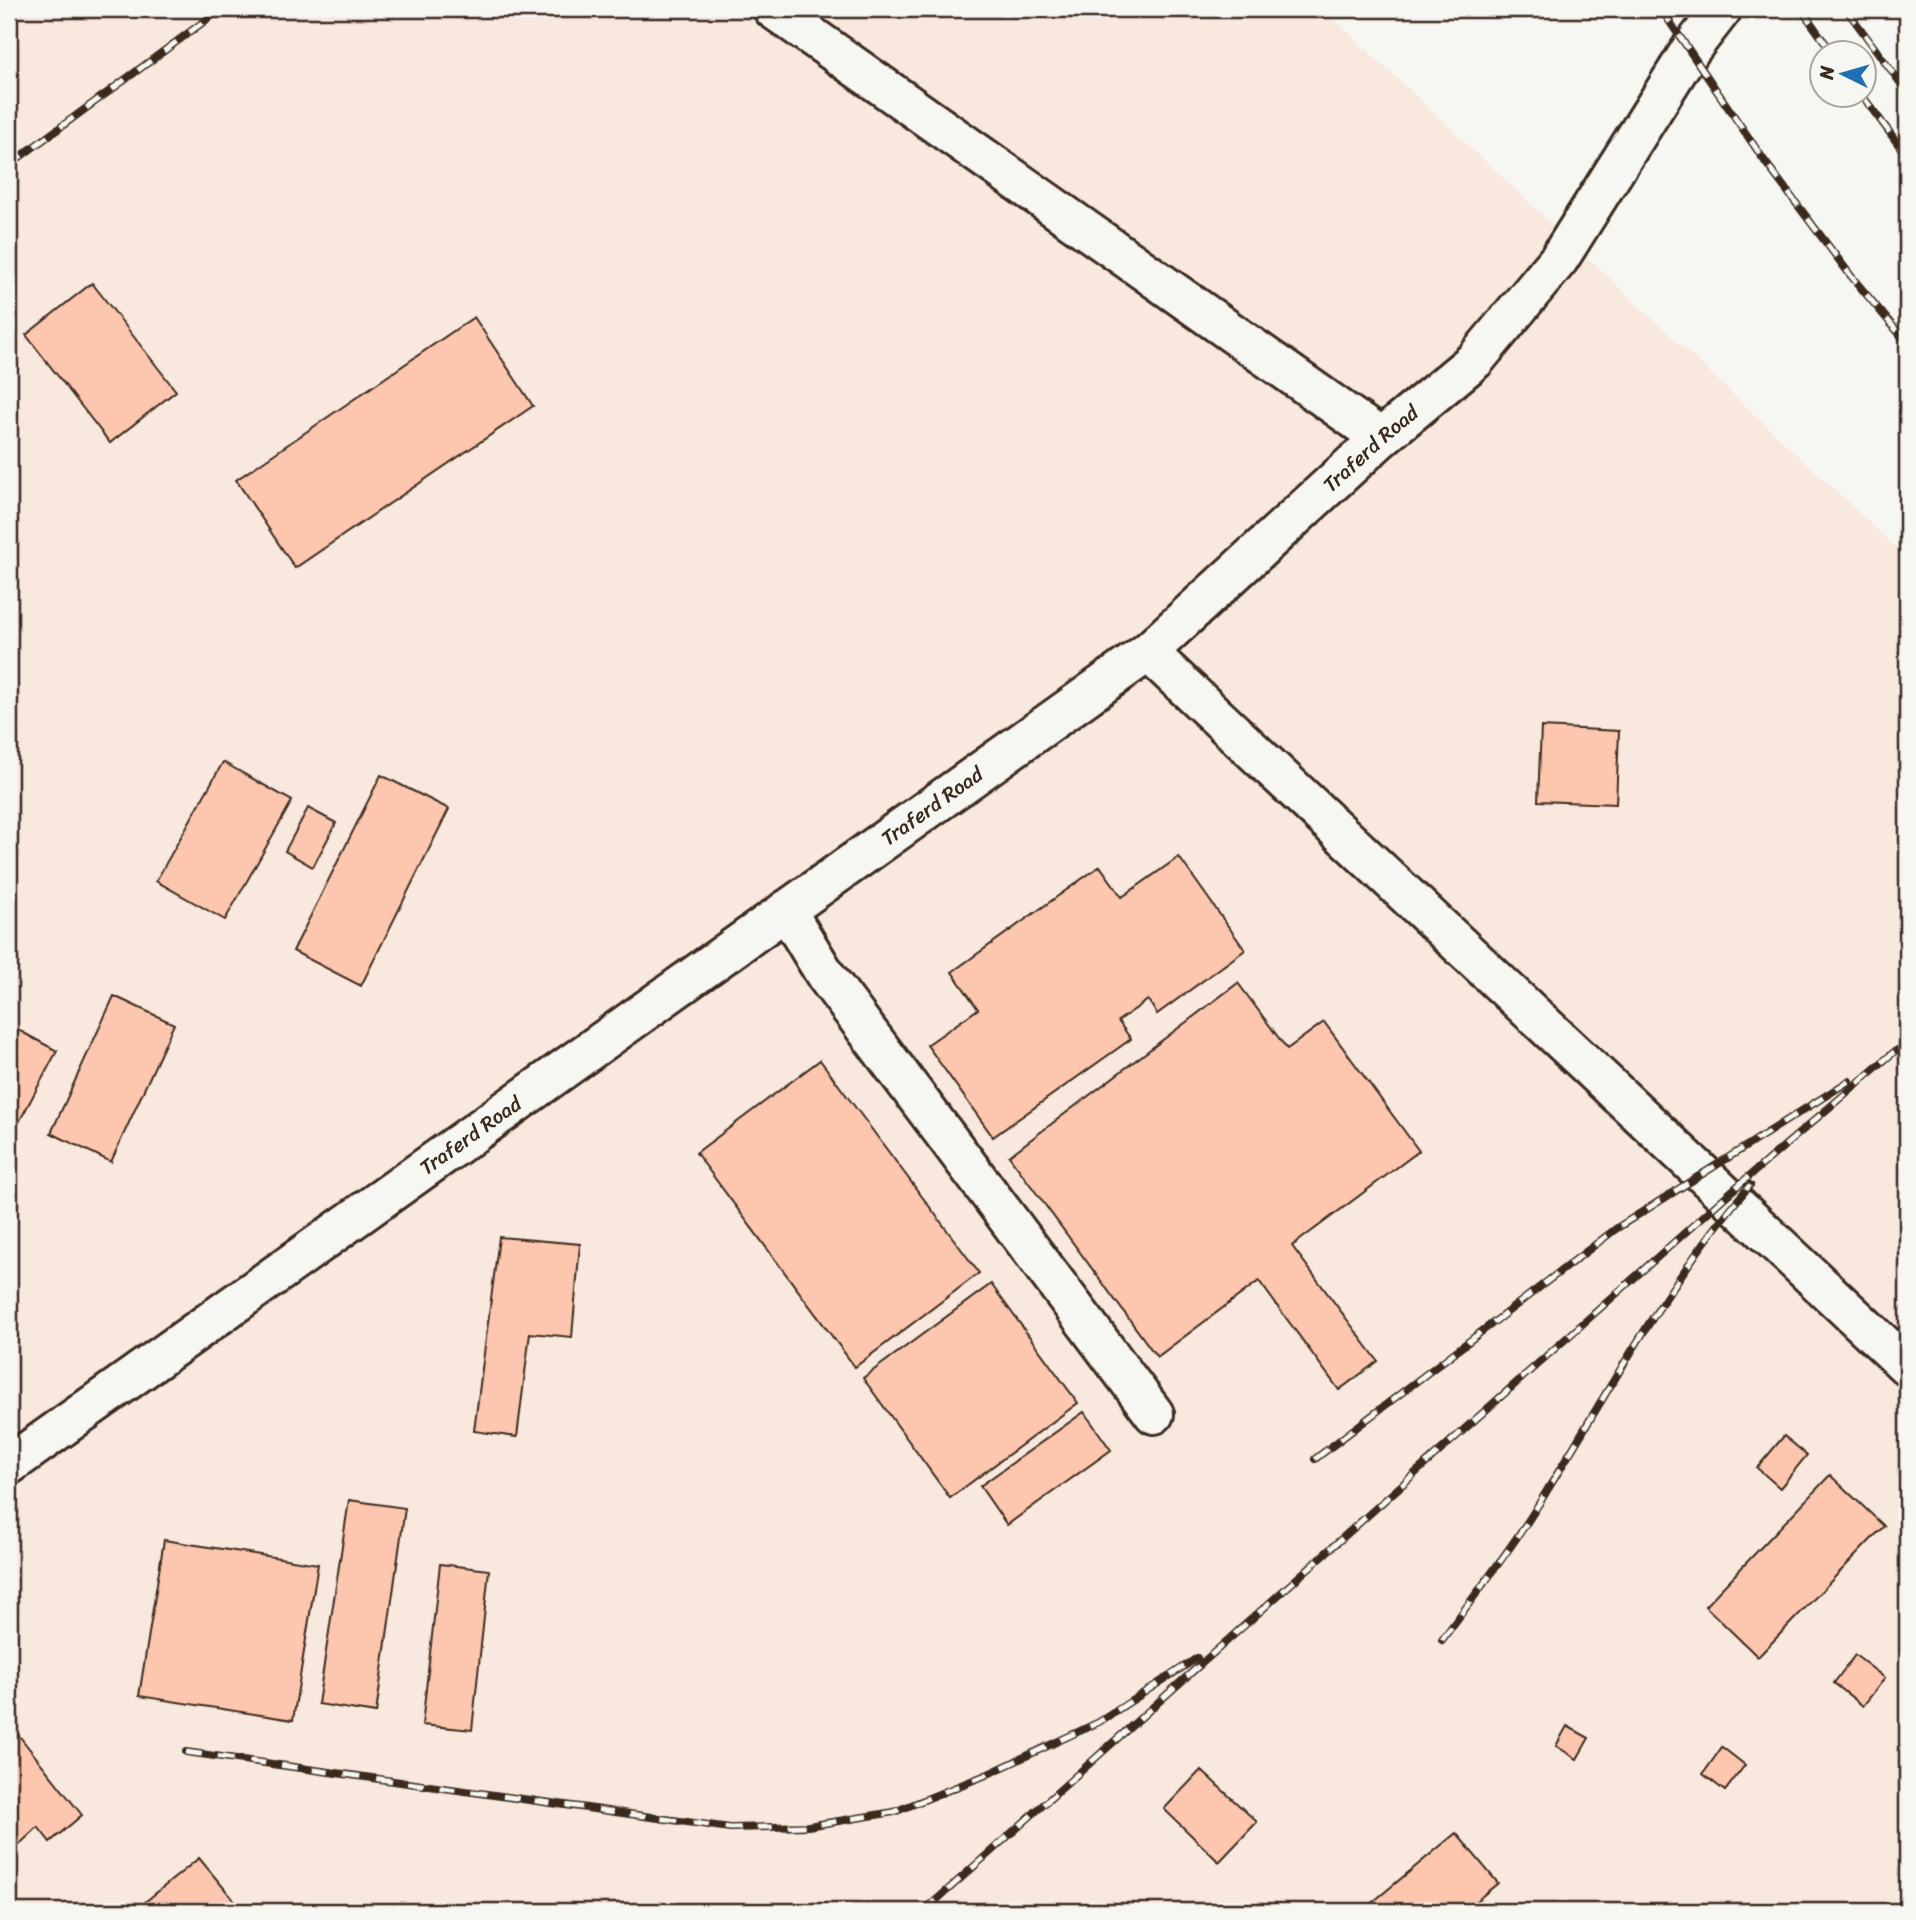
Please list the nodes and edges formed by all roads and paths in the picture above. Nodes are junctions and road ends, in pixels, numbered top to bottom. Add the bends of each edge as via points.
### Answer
1 (773, 9) edge
2 (1722, 9) edge
3 (1381, 438) junction
4 (1148, 652) junction
5 (786, 910) junction
6 (1907, 1366) edge
7 (1154, 1414) dead end
8 (9, 1465) edge

1 - 3 street
2 - 3 street, Traferd Road via 1691,49 1559,259 1475,360
3 - 4 street, Traferd Road
4 - 5 street, Traferd Road
4 - 6 street
5 - 7 street via 827,976
5 - 8 street, Traferd Road

